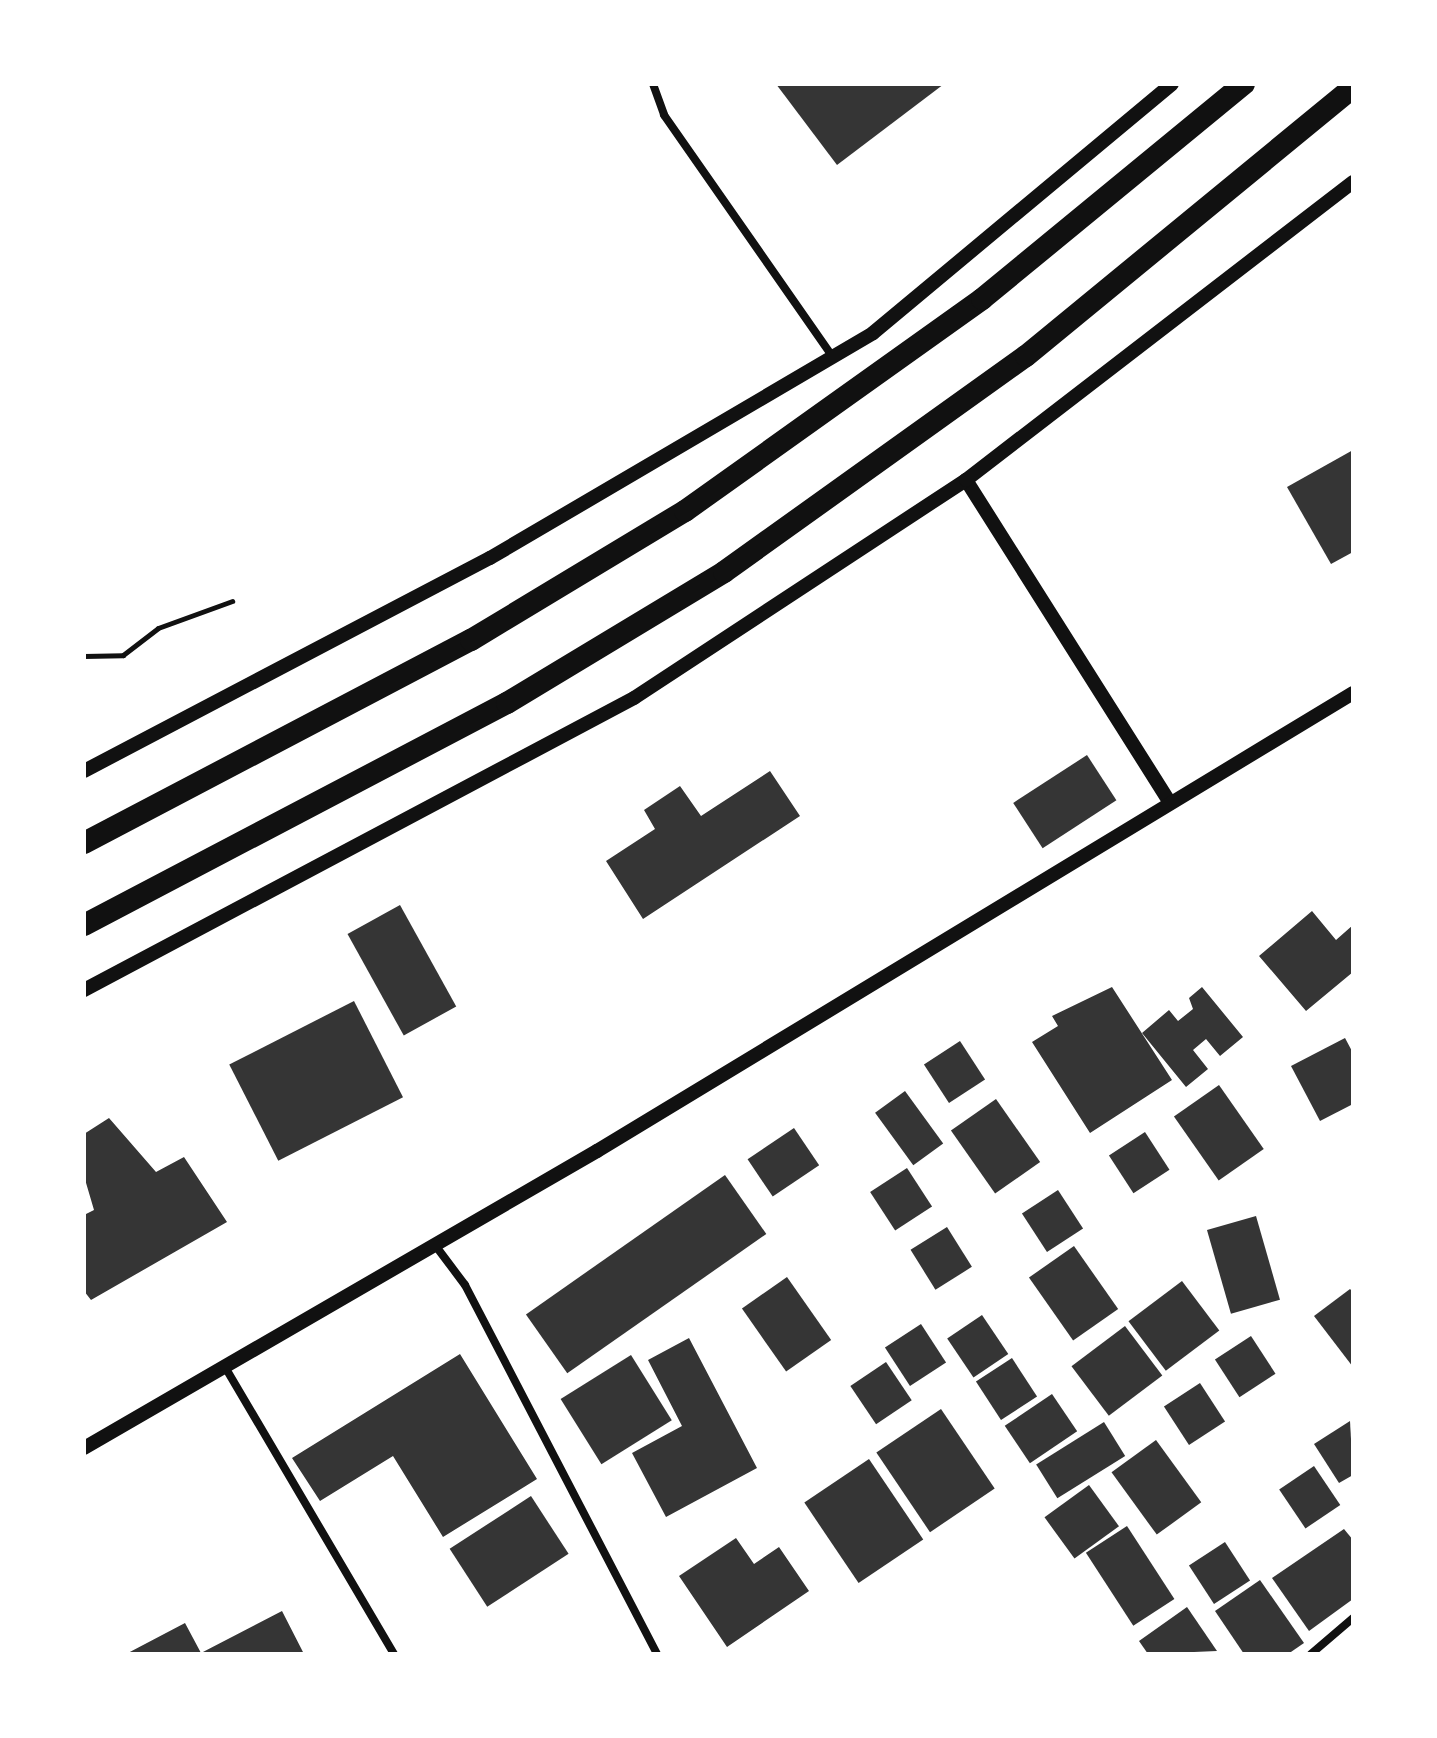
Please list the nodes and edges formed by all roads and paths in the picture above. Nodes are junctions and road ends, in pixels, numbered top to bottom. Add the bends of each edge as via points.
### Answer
1 (653, 84) edge
2 (1172, 84) edge
3 (1244, 84) edge
4 (1353, 87) edge
5 (1353, 182) edge
6 (834, 358) junction
7 (966, 480) junction
8 (232, 601) dead end
9 (84, 656) edge
10 (1353, 693) edge
11 (84, 771) edge
12 (1170, 803) junction
13 (84, 843) edge
14 (84, 925) edge
15 (84, 990) edge
16 (435, 1245) junction
17 (225, 1367) junction
18 (84, 1448) edge
19 (1353, 1618) edge
20 (394, 1654) edge
21 (657, 1654) edge
22 (1311, 1654) edge

1 - 6 street via 664,115
2 - 6 street via 873,333
3 - 13 highway via 982,299 685,511 471,640
4 - 14 highway via 1026,356 724,572 507,703
5 - 7 street
6 - 11 street via 490,558
7 - 12 street
7 - 15 street via 634,698
8 - 9 path via 158,628 123,655
10 - 12 street
12 - 16 street
16 - 17 street
16 - 21 street via 465,1285
17 - 18 street
17 - 20 street
19 - 22 street

